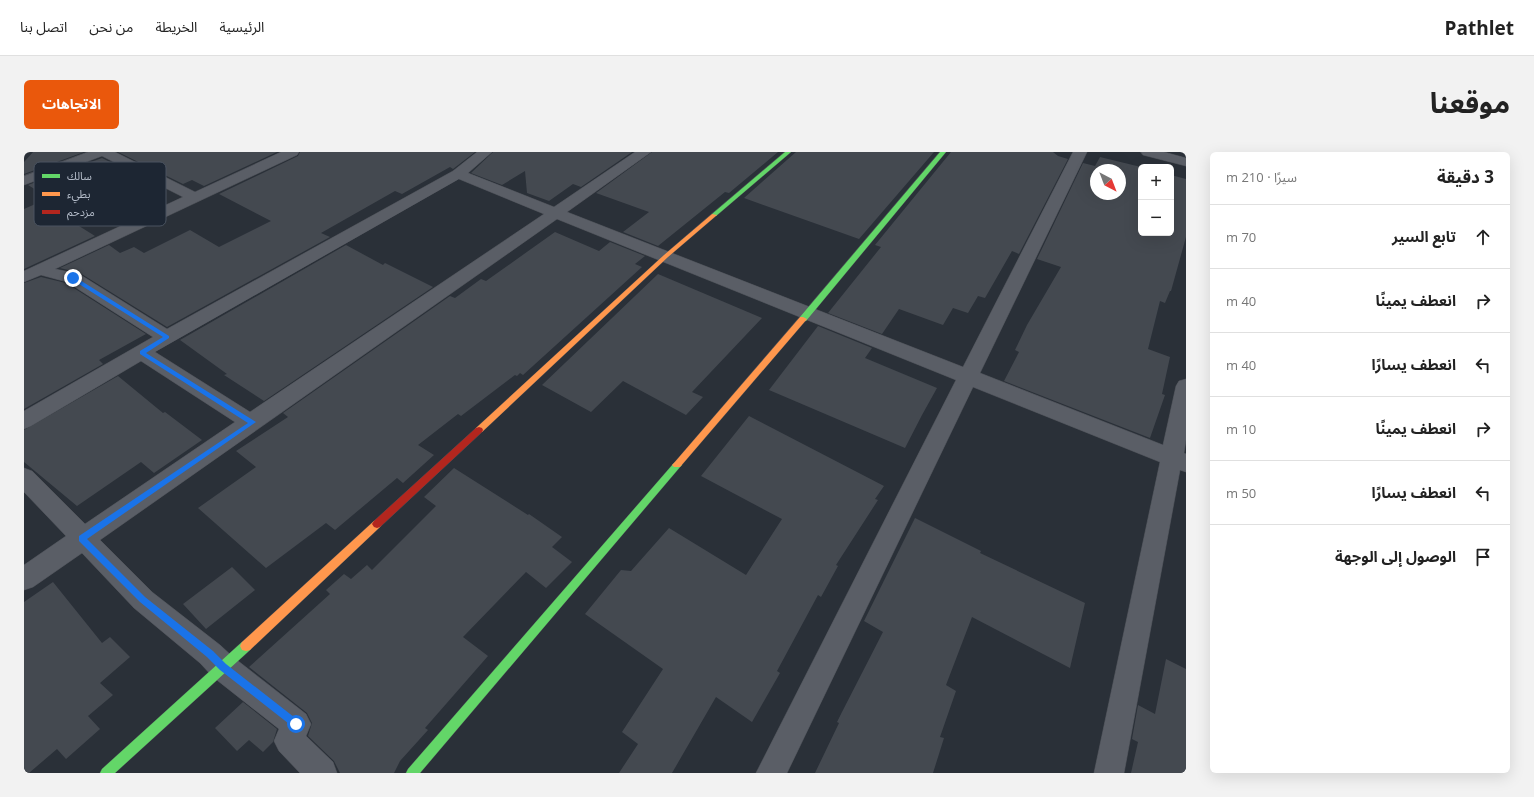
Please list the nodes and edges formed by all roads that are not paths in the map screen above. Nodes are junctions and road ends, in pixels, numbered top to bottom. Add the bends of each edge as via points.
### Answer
1 (100, 152) edge
2 (105, 152) edge
3 (292, 152) edge
4 (485, 152) edge
5 (644, 152) edge
6 (788, 152) edge
7 (944, 152) edge
8 (1080, 152) edge
9 (1148, 152) edge
10 (75, 162) edge
11 (125, 162) edge
12 (1186, 162) edge
13 (458, 174) junction
14 (34, 178) edge
15 (24, 182) edge
16 (166, 183) edge
17 (194, 197) junction
18 (166, 210) edge
19 (556, 214) junction
20 (133, 226) edge
21 (666, 256) junction
22 (32, 274) edge
23 (808, 313) junction
24 (167, 337) junction
25 (142, 353) junction
26 (969, 378) junction
27 (1186, 386) edge
28 (24, 421) edge
29 (252, 422) junction
30 (1179, 460) edge
31 (24, 477) edge
32 (82, 538) junction
33 (24, 579) edge
34 (223, 667) junction
35 (106, 773) edge
36 (322, 773) edge
37 (412, 773) edge
38 (771, 773) edge
39 (1109, 773) edge

1 - 10 street
2 - 11 street
3 - 17 street
4 - 13 street
5 - 19 street
6 - 21 street
7 - 23 street
8 - 26 street
9 - 12 street
13 - 19 street
13 - 24 street
14 - 15 street
16 - 17 street
17 - 18 street
19 - 21 street
19 - 29 street
20 - 22 street
21 - 23 street
21 - 34 street
22 - 24 street via 73,278
23 - 26 street
23 - 37 street
24 - 25 street
25 - 28 street
25 - 29 street
26 - 30 street
26 - 38 street
27 - 30 street
29 - 32 street
30 - 39 street
31 - 32 street
32 - 33 street
32 - 34 street via 143,600
34 - 35 street
34 - 36 street via 296,724 289,741

